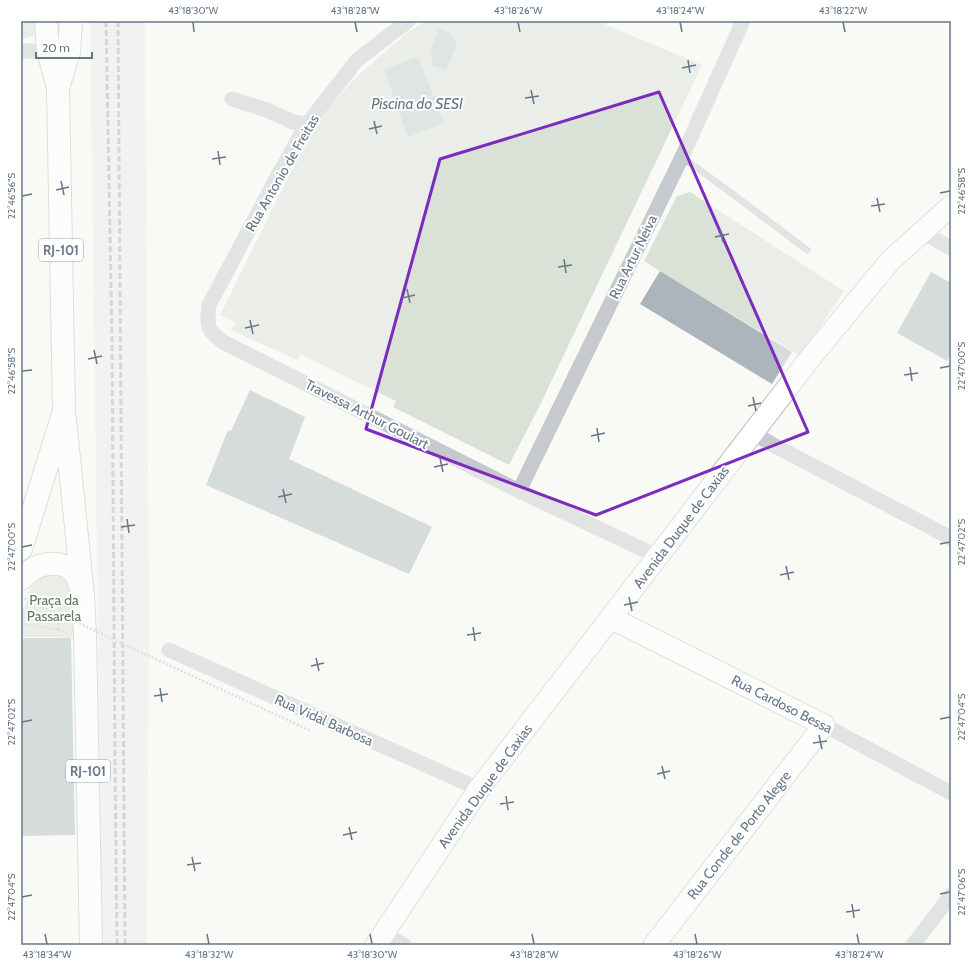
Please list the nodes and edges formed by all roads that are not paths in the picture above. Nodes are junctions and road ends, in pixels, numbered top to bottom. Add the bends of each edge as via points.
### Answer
1 (46, 21) edge
2 (71, 21) edge
3 (408, 21) edge
4 (743, 21) edge
5 (21, 51) edge
6 (48, 51) junction
7 (69, 52) junction
8 (58, 88) junction
9 (232, 99) dead end
10 (307, 124) junction
11 (682, 157) junction
12 (951, 206) edge
13 (922, 232) junction
14 (951, 248) edge
15 (807, 250) dead end
16 (209, 306) joint
17 (64, 411) junction
18 (753, 433) junction
19 (519, 491) junction
20 (951, 538) edge
21 (21, 549) edge
22 (658, 556) junction
23 (22, 587) edge
24 (83, 596) junction
25 (611, 618) junction
26 (169, 650) dead end
27 (824, 725) junction
28 (479, 789) junction
29 (951, 793) edge
30 (951, 895) edge
31 (380, 939) edge
32 (91, 945) edge
33 (404, 945) edge
34 (654, 945) edge
35 (913, 945) edge

1 - 6 main road, RJ-101
2 - 7 main road, RJ-101
3 - 10 street, Rua Antonio de Freitas via 357,60
4 - 11 street, Rua Artur Neiva
5 - 6 street
6 - 7 street
6 - 8 main road, RJ-101
7 - 8 main road, RJ-101
8 - 17 main road, RJ-101
9 - 10 street via 267,110 293,122
10 - 16 street, Rua Antonio de Freitas
11 - 15 lane
11 - 19 street, Rua Artur Neiva
12 - 13 main road, Avenida Duque de Caxias
13 - 14 street
13 - 18 main road, Avenida Duque de Caxias via 890,261
16 - 19 street, Travessa Arthur Goulart via 207,322 211,332 223,342
17 - 21 main road, RJ-101
17 - 24 main road, RJ-101
18 - 20 street
18 - 22 main road, Avenida Duque de Caxias
19 - 22 street, Travessa Arthur Goulart
22 - 25 main road, Avenida Duque de Caxias
23 - 24 main road via 32,569 50,564 65,566 75,573
24 - 32 main road, RJ-101 via 86,635
25 - 27 main road, Rua Cardoso Bessa
25 - 28 main road, Avenida Duque de Caxias
26 - 28 street, Rua Vidal Barbosa
27 - 29 street, Rua Cardoso Bessa
27 - 34 main road, Rua Conde de Porto Alegre
28 - 31 main road, Avenida Duque de Caxias
30 - 35 street
31 - 33 street

